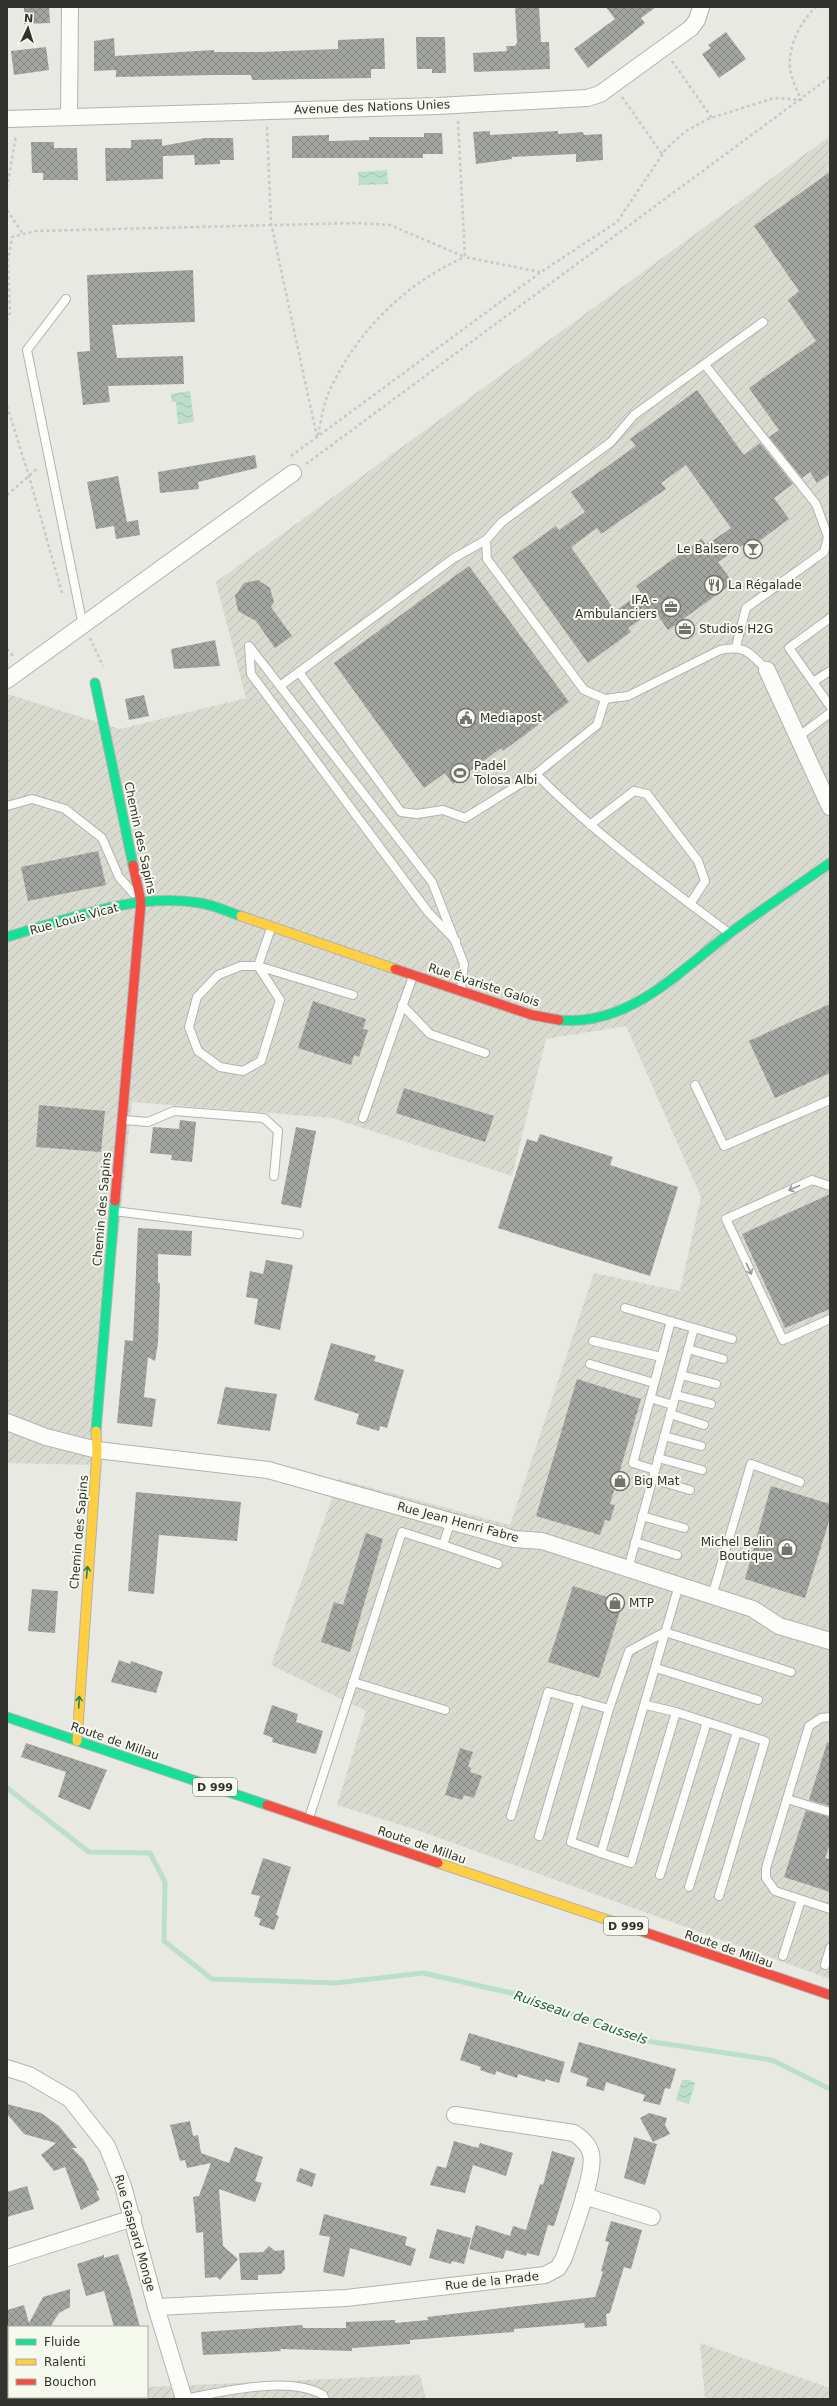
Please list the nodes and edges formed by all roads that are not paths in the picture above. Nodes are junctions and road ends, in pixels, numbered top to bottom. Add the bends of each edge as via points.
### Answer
1 (70, 7) edge
2 (702, 7) edge
3 (69, 117) junction
4 (13, 119) edge
5 (66, 299) dead end
6 (763, 322) dead end
7 (705, 365) junction
8 (293, 473) road end
9 (486, 540) junction
10 (830, 618) edge
11 (82, 626) junction
12 (736, 647) junction
13 (767, 670) joint
14 (830, 671) edge
15 (299, 672) junction
16 (7, 680) edge
17 (814, 682) junction
18 (95, 683) road end
19 (280, 686) junction
20 (605, 699) junction
21 (830, 706) edge
22 (830, 713) edge
23 (798, 737) junction
24 (536, 774) junction
25 (7, 806) edge
26 (830, 807) edge
27 (590, 825) junction
28 (830, 863) edge
29 (141, 902) junction
30 (690, 904) junction
31 (271, 927) junction
32 (730, 934) junction
33 (7, 937) edge
34 (456, 941) junction
35 (258, 966) junction
36 (413, 975) junction
37 (461, 991) junction
38 (353, 995) dead end
39 (402, 1005) junction
40 (485, 1053) dead end
41 (695, 1085) dead end
42 (830, 1100) edge
43 (363, 1118) dead end
44 (122, 1119) junction
45 (274, 1176) dead end
46 (830, 1186) edge
47 (114, 1211) junction
48 (300, 1234) dead end
49 (624, 1308) dead end
50 (830, 1319) edge
51 (671, 1321) junction
52 (694, 1328) junction
53 (732, 1339) dead end
54 (593, 1341) dead end
55 (688, 1349) junction
56 (661, 1357) junction
57 (723, 1359) dead end
58 (590, 1364) dead end
59 (681, 1375) junction
60 (654, 1383) junction
61 (716, 1384) dead end
62 (676, 1395) junction
63 (650, 1398) junction
64 (711, 1404) dead end
65 (673, 1405) junction
66 (670, 1414) junction
67 (7, 1422) edge
68 (704, 1425) dead end
69 (664, 1436) junction
70 (701, 1446) dead end
71 (97, 1450) junction
72 (658, 1458) junction
73 (655, 1470) junction
74 (702, 1470) dead end
75 (652, 1479) junction
76 (800, 1482) dead end
77 (690, 1490) dead end
78 (642, 1516) junction
79 (451, 1521) junction
80 (684, 1528) dead end
81 (635, 1542) junction
82 (443, 1546) junction
83 (677, 1555) dead end
84 (498, 1564) dead end
85 (628, 1569) junction
86 (679, 1586) junction
87 (712, 1596) junction
88 (665, 1632) junction
89 (830, 1641) edge
90 (656, 1668) junction
91 (791, 1672) dead end
92 (353, 1682) junction
93 (579, 1700) junction
94 (758, 1700) dead end
95 (646, 1705) junction
96 (609, 1709) junction
97 (445, 1710) dead end
98 (676, 1712) junction
99 (7, 1717) edge
100 (830, 1717) edge
101 (707, 1722) junction
102 (737, 1732) junction
103 (77, 1741) junction
104 (787, 1799) junction
105 (830, 1812) edge
106 (511, 1816) dead end
107 (309, 1819) junction
108 (539, 1836) dead end
109 (601, 1853) junction
110 (660, 1875) dead end
111 (689, 1887) dead end
112 (719, 1896) dead end
113 (801, 1900) junction
114 (830, 1909) edge
115 (830, 1948) edge
116 (783, 1956) dead end
117 (825, 1965) dead end
118 (830, 1995) edge
119 (7, 2068) edge
120 (455, 2115) dead end
121 (584, 2196) junction
122 (652, 2217) dead end
123 (133, 2218) junction
124 (7, 2258) edge
125 (156, 2307) junction
126 (184, 2399) edge
127 (324, 2399) edge

1 - 3 street
2 - 3 street, Avenue des Nations Unies via 694,24 663,49 600,94 587,98 457,105
3 - 4 street, Avenue des Nations Unies
5 - 11 lane via 27,350
6 - 7 lane
7 - 9 lane via 634,415 611,442 502,522
7 - 12 lane via 816,504 828,537 824,552 746,608
8 - 11 street
9 - 15 lane via 454,558
9 - 20 lane via 487,559 584,690
10 - 17 lane via 789,648
11 - 16 street
12 - 13 lane via 748,652
12 - 20 lane via 714,653 628,696
13 - 23 street
14 - 17 lane
15 - 19 lane
15 - 24 lane via 401,812 417,814 443,810 465,818
17 - 21 lane
18 - 29 street, Chemin des Sapins
19 - 34 lane via 432,882
19 - 34 lane via 249,646 251,674 428,912
20 - 24 lane via 597,725
22 - 23 lane
23 - 26 street
24 - 27 lane
25 - 29 lane via 32,799 65,809 102,838 119,877
27 - 30 lane via 632,861
27 - 30 lane via 634,791 647,794 698,861 705,881
28 - 32 street, Rue Évariste Galois
29 - 31 street, Rue Évariste Galois via 183,900 201,903
29 - 33 street, Rue Louis Vicat
29 - 44 street, Chemin des Sapins
30 - 32 lane
31 - 35 lane
31 - 36 street, Rue Évariste Galois
32 - 37 street, Rue Évariste Galois via 648,996 603,1018 564,1021 532,1015
34 - 37 lane via 464,964
35 - 35 lane via 241,966 218,975 197,997 189,1027 198,1051 220,1067 243,1071 261,1060 280,1000
35 - 38 lane
36 - 37 street, Rue Évariste Galois
36 - 39 lane
39 - 40 lane via 430,1034
39 - 43 lane
41 - 42 lane via 724,1146
44 - 45 lane via 148,1122 174,1111 264,1118 278,1131
44 - 47 street, Chemin des Sapins
46 -> 50 lane via 812,1180 726,1219 783,1340
47 - 48 lane
47 - 71 street, Chemin des Sapins via 94,1424
49 - 51 lane
51 - 52 lane
51 - 56 lane
52 - 53 lane
52 - 55 lane
54 - 56 lane
55 - 57 lane
55 - 59 lane
56 - 60 lane
58 - 60 lane
59 - 61 lane
59 - 62 lane
60 - 63 lane
62 - 64 lane
62 - 65 lane
63 - 65 lane
63 - 73 lane via 633,1463
65 - 66 lane
66 - 68 lane
66 - 69 lane
67 - 71 street via 46,1437
69 - 70 lane
69 - 72 lane
71 - 79 street, Rue Jean Henri Fabre via 268,1470
103 -> 71 street, Chemin des Sapins
72 - 73 lane
72 - 74 lane
73 - 75 lane
75 - 77 lane
75 - 78 lane
76 - 87 lane via 751,1464
78 - 80 lane
78 - 81 lane
79 - 82 lane
79 - 85 street, Rue Jean Henri Fabre via 514,1539 542,1541
81 - 83 lane
81 - 85 lane
82 - 84 lane
82 - 92 lane via 402,1532
85 - 86 street, Rue Jean Henri Fabre
86 - 87 street, Rue Jean Henri Fabre
86 - 88 lane
87 - 89 street, Rue Jean Henri Fabre via 753,1609 779,1626
88 - 90 lane
88 - 91 lane
88 - 96 lane via 629,1651
90 - 94 lane
90 - 95 lane
92 - 97 lane
92 - 107 lane
93 - 96 lane
93 - 106 lane via 548,1692
93 - 108 lane
95 - 98 lane
95 - 109 lane
96 - 109 lane via 571,1842
98 - 101 lane
98 - 109 lane via 631,1863
99 - 103 street, Route de Millau / D 999
100 - 104 lane via 821,1718 809,1726
101 - 102 lane
101 - 110 lane
102 - 111 lane
102 - 112 lane via 765,1741
103 - 107 street, Route de Millau / D 999
104 - 105 lane
104 - 113 lane via 766,1868 766,1878 774,1892
107 - 118 street, Route de Millau / D 999
113 - 114 lane
113 - 116 lane
115 - 117 lane
119 - 123 street, Rue Gaspard Monge via 29,2075 70,2099 107,2146 124,2186
120 - 121 street, Rue de la Prade via 574,2133 586,2142 592,2154
121 - 122 street
121 - 125 street, Rue de la Prade via 564,2258 558,2268 545,2275 346,2298
123 - 124 street
123 - 125 street, Rue Gaspard Monge
125 - 126 street, Rue Gaspard Monge
126 - 127 lane via 234,2390 280,2386 311,2388 323,2395

